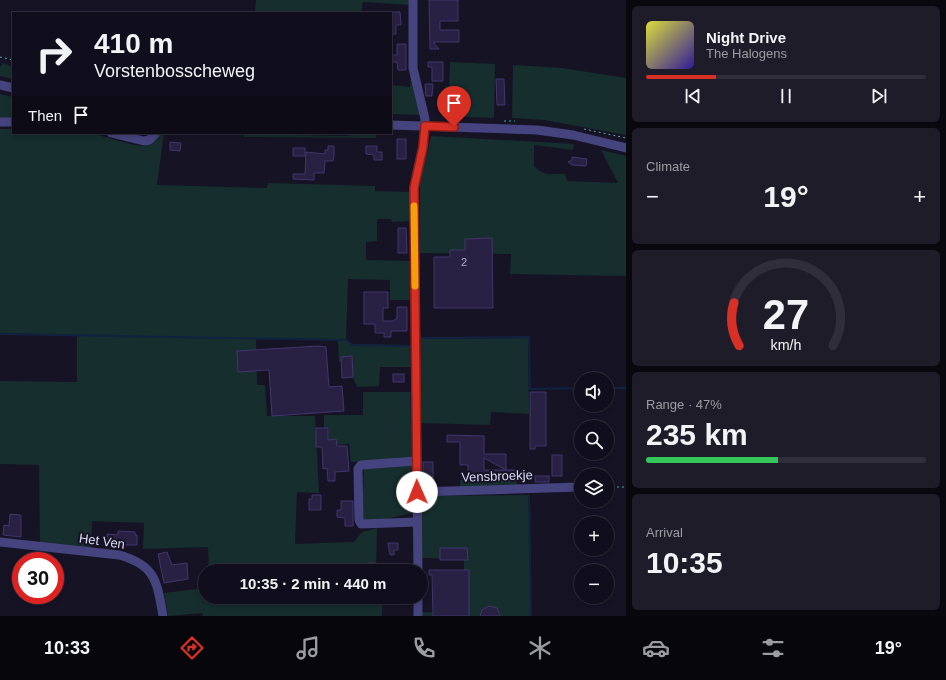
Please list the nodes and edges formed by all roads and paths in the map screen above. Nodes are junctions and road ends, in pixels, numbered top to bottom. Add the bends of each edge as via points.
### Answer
1 (413, 0) edge
2 (0, 57) edge
3 (12, 60) edge
4 (0, 84) edge
5 (12, 88) edge
6 (0, 122) edge
7 (12, 122) edge
8 (392, 126) edge
9 (425, 126) junction
10 (594, 131) dead end
11 (115, 134) edge
12 (155, 134) edge
13 (626, 138) edge
14 (626, 148) edge
15 (417, 461) junction
16 (574, 487) edge
17 (614, 487) edge
18 (626, 487) edge
19 (417, 492) junction
20 (417, 522) junction
21 (0, 542) edge
22 (418, 564) edge
23 (418, 604) edge
24 (163, 616) edge
25 (418, 616) edge

1 - 9 street via 413,68 424,111
2 - 3 path
4 - 5 street
6 - 7 street
8 - 9 street
9 - 14 street via 537,130 598,140
9 - 15 street via 414,188
10 - 13 path
11 - 12 street via 144,141
15 - 19 street
15 - 20 street via 361,465 358,469 361,524
16 - 19 street, Vensbroekje
17 - 18 path
19 - 20 street
20 - 22 street
21 - 24 street, Het Ven via 132,558 153,574 158,586
23 - 25 street

